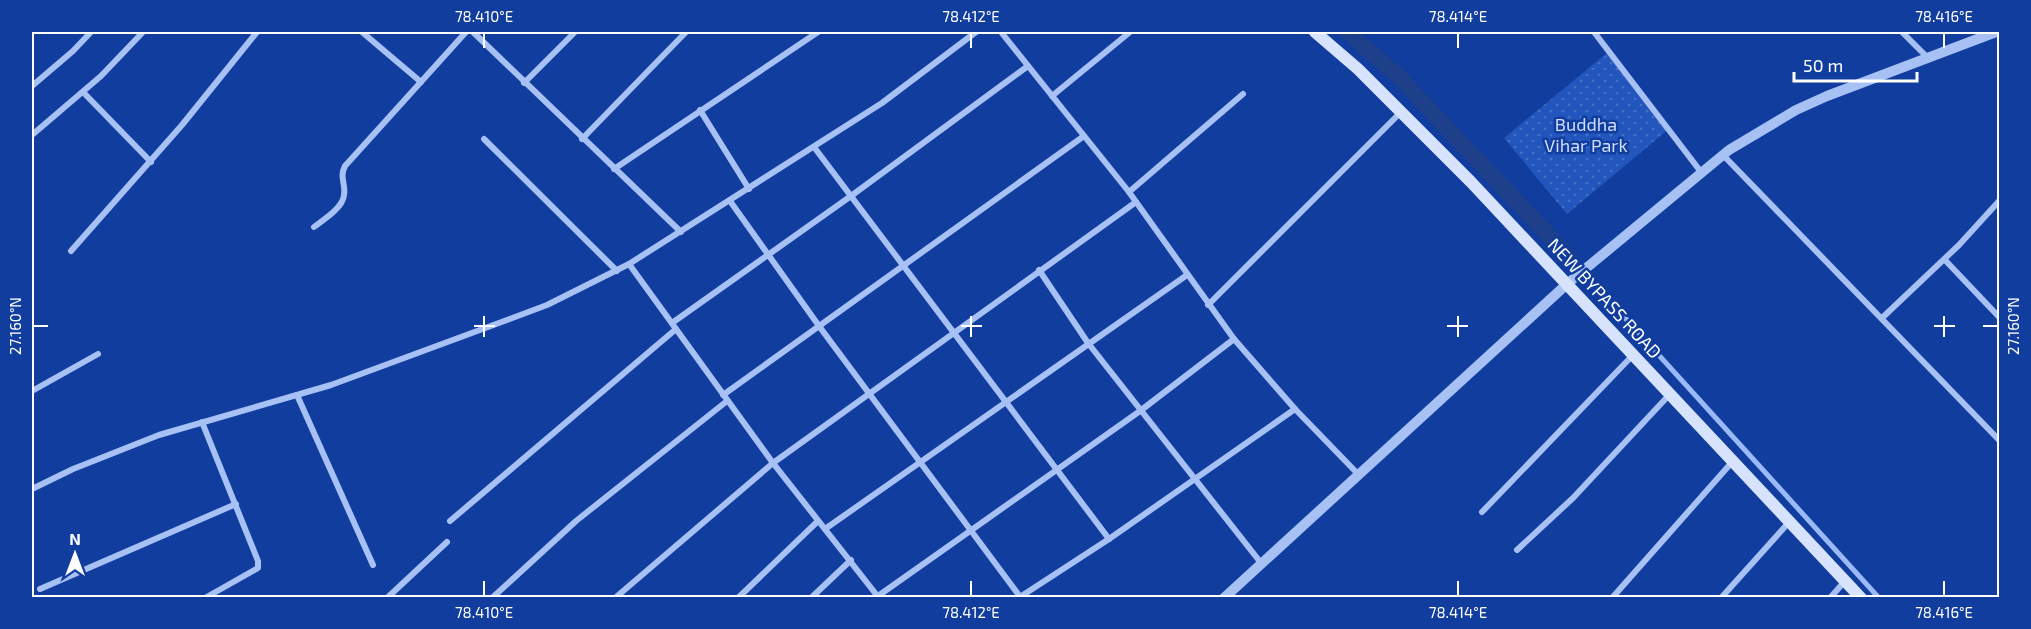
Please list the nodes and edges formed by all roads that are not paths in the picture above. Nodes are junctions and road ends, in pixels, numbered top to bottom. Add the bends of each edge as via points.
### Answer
1 (91, 32) edge
2 (143, 32) edge
3 (256, 32) edge
4 (363, 32) edge
5 (466, 32) edge
6 (473, 32) edge
7 (575, 32) edge
8 (686, 32) edge
9 (818, 32) edge
10 (976, 32) edge
11 (1000, 32) edge
12 (1130, 32) edge
13 (1315, 32) edge
14 (1902, 32) edge
15 (1996, 32) edge
16 (1598, 33) edge
17 (1929, 58) junction
18 (1028, 66) junction
19 (422, 82) junction
20 (524, 83) junction
21 (32, 86) edge
22 (83, 92) junction
23 (1244, 94) dead end
24 (1052, 96) junction
25 (700, 110) junction
26 (1401, 112) junction
27 (32, 135) edge
28 (1084, 136) junction
29 (483, 139) dead end
30 (582, 139) junction
31 (814, 147) junction
32 (1723, 154) junction
33 (151, 162) junction
34 (614, 169) junction
35 (1701, 172) junction
36 (749, 189) junction
37 (1129, 192) junction
38 (851, 196) junction
39 (2000, 200) edge
40 (730, 201) junction
41 (1136, 202) junction
42 (314, 227) dead end
43 (681, 232) junction
44 (71, 250) dead end
45 (769, 255) junction
46 (1945, 260) junction
47 (630, 264) junction
48 (903, 266) junction
49 (1039, 270) junction
50 (617, 271) junction
51 (1186, 275) junction
52 (1567, 284) junction
53 (1208, 305) junction
54 (1882, 318) junction
55 (1999, 318) edge
56 (672, 323) junction
57 (819, 326) junction
58 (676, 329) junction
59 (954, 334) junction
60 (1234, 339) junction
61 (1088, 343) junction
62 (98, 354) dead end
63 (1634, 355) junction
64 (32, 391) edge
65 (1670, 393) junction
66 (870, 394) junction
67 (297, 395) junction
68 (725, 398) junction
69 (1008, 401) junction
70 (1295, 409) junction
71 (1140, 411) junction
72 (202, 422) junction
73 (2000, 441) edge
74 (1734, 461) junction
75 (773, 463) junction
76 (921, 464) junction
77 (1059, 469) junction
78 (1358, 474) junction
79 (1194, 479) junction
80 (32, 489) edge
81 (236, 504) junction
82 (1482, 512) dead end
83 (1790, 520) junction
84 (450, 521) dead end
85 (818, 521) junction
86 (825, 529) junction
87 (972, 530) junction
88 (1109, 539) junction
89 (447, 542) dead end
90 (1517, 550) dead end
91 (851, 560) junction
92 (1261, 563) junction
93 (373, 566) dead end
94 (1845, 581) junction
95 (40, 589) dead end
96 (205, 597) edge
97 (387, 597) edge
98 (492, 597) edge
99 (615, 597) edge
100 (738, 597) edge
101 (811, 597) edge
102 (879, 597) edge
103 (1021, 597) edge
104 (1224, 597) edge
105 (1612, 597) edge
106 (1721, 597) edge
107 (1830, 597) edge
108 (1861, 597) edge

1 - 21 street
2 - 22 street
3 - 33 street
4 - 19 street
5 - 19 street
6 - 20 street
7 - 20 street
8 - 30 street
9 - 25 street
10 - 31 street via 882,103
11 - 18 street
12 - 24 street
13 - 26 main road, NEW BYPASS ROAD
14 - 17 street
15 - 17 street
16 - 35 street
17 - 32 street via 1796,110
18 - 24 street
18 - 38 street
19 - 42 street via 345,166 341,204
20 - 30 street
22 - 27 street
22 - 33 street
23 - 37 street
24 - 28 street
25 - 34 street
25 - 36 street
26 - 52 main road, NEW BYPASS ROAD
26 - 53 street
28 - 37 street
28 - 48 street
29 - 50 street
30 - 34 street
31 - 36 street
31 - 38 street
32 - 35 street
32 - 54 street
33 - 44 street
34 - 43 street
35 - 52 street
36 - 40 street
37 - 41 street
38 - 45 street
38 - 48 street
39 - 46 street
40 - 43 street
40 - 45 street
41 - 49 street
41 - 51 street
43 - 47 street
45 - 56 street
45 - 57 street
46 - 54 street
46 - 55 street
47 - 50 street
47 - 56 street
48 - 57 street
48 - 59 street
49 - 59 street
49 - 61 street
50 - 67 street via 547,305
51 - 53 street
51 - 61 street
52 - 63 main road, NEW BYPASS ROAD
52 - 78 street
53 - 60 street
54 - 73 street
56 - 58 street
57 - 66 street
57 - 68 street
58 - 68 street
58 - 84 street
59 - 66 street
59 - 69 street
60 - 70 street
60 - 71 street
61 - 69 street
61 - 71 street
62 - 64 street
63 - 65 main road, NEW BYPASS ROAD
63 - 82 street
65 - 74 main road, NEW BYPASS ROAD
65 - 90 street via 1573,498
66 - 75 street
66 - 76 street
67 - 72 street
67 - 93 street
68 - 75 street
68 - 98 street via 576,521
69 - 76 street
69 - 77 street
70 - 78 street
70 - 79 street
71 - 77 street
71 - 79 street
72 - 80 street via 117,451
72 - 81 street
74 - 83 main road, NEW BYPASS ROAD
74 - 105 street
75 - 85 street
75 - 99 street
76 - 86 street
76 - 87 street
77 - 87 street
77 - 88 street
78 - 92 street
79 - 88 street
79 - 92 street
81 - 95 street
81 - 96 street via 258,568
83 - 94 main road, NEW BYPASS ROAD
83 - 106 street
85 - 86 street
85 - 100 street
86 - 91 street
87 - 102 street
87 - 103 street
88 - 103 street
89 - 97 street
91 - 101 street
91 - 102 street
92 - 104 street
94 - 107 street
94 - 108 main road, NEW BYPASS ROAD

